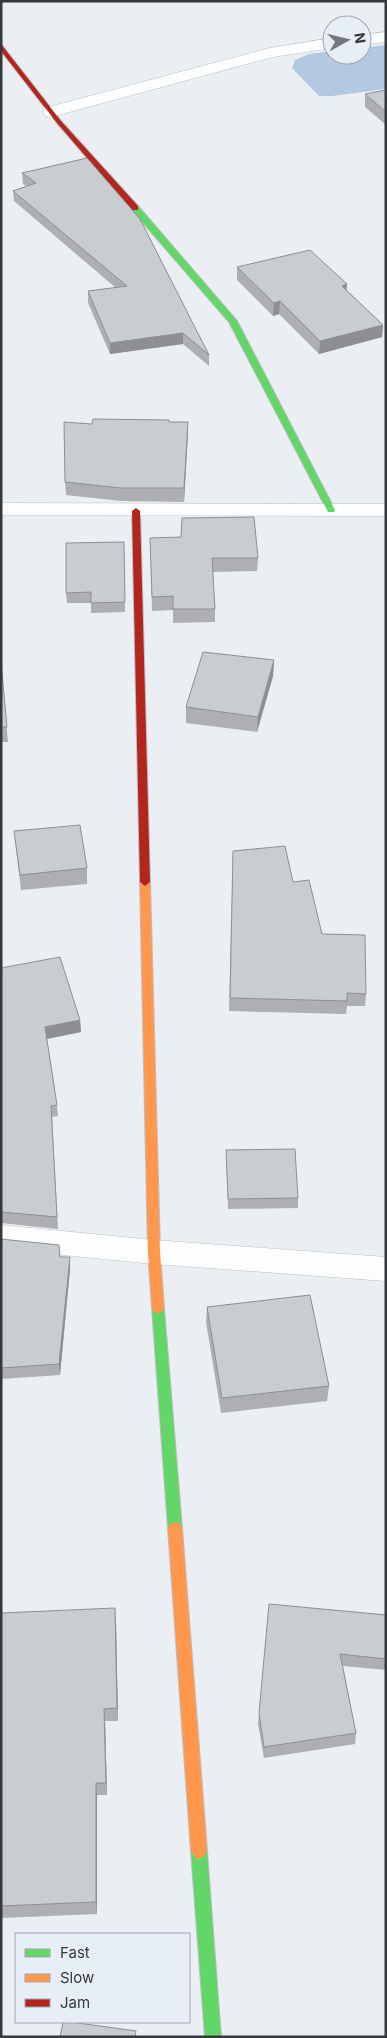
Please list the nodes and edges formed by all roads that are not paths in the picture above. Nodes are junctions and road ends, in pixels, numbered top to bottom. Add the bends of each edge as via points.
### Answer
1 (386, 37) edge
2 (372, 39) edge
3 (322, 45) edge
4 (1, 46) edge
5 (51, 112) junction
6 (1, 510) edge
7 (331, 510) junction
8 (386, 510) edge
9 (136, 511) junction
10 (1, 1237) edge
11 (154, 1252) junction
12 (386, 1269) edge
13 (213, 2037) edge

1 - 2 street
3 - 5 street via 270,53
4 - 5 street
5 - 7 street via 233,321
6 - 9 street
7 - 8 street
7 - 9 street
9 - 11 street
10 - 11 street
11 - 12 street
11 - 13 street

